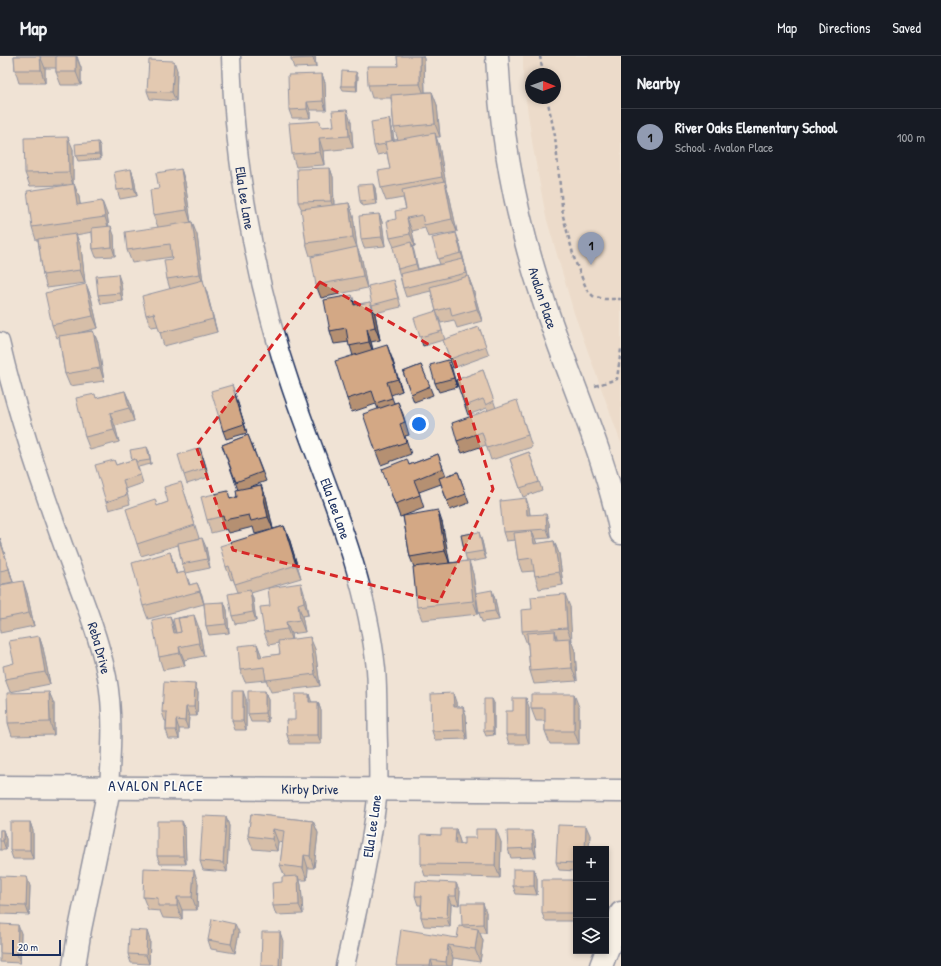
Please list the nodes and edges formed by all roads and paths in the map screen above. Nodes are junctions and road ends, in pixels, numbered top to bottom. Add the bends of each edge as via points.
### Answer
1 (231, 56) edge
2 (497, 56) edge
3 (540, 56) edge
4 (542, 68) edge
5 (548, 104) edge
6 (621, 299) edge
7 (0, 342) edge
8 (621, 349) edge
9 (610, 381) dead end
10 (621, 533) edge
11 (0, 787) edge
12 (109, 789) junction
13 (378, 789) junction
14 (621, 791) edge
15 (621, 913) edge
16 (74, 966) edge
17 (345, 966) edge
18 (602, 966) edge

1 - 13 street, Ella Lee Lane via 247,204 268,312 290,386 341,521 367,616 376,669
2 - 10 street, Avalon Place via 499,102 509,175 525,239 544,305 602,461
3 - 4 path
5 - 6 path via 555,136 563,216 575,261 587,290 593,296
7 - 12 street, Reba Drive via 38,476 84,601 107,677 112,737
8 - 9 path via 617,380
11 - 12 street, Kirby Drive
12 - 13 street, Kirby Drive
12 - 16 street, Reba Drive
13 - 14 street, Kirby Drive
13 - 17 street, Ella Lee Lane via 366,872
15 - 18 street

